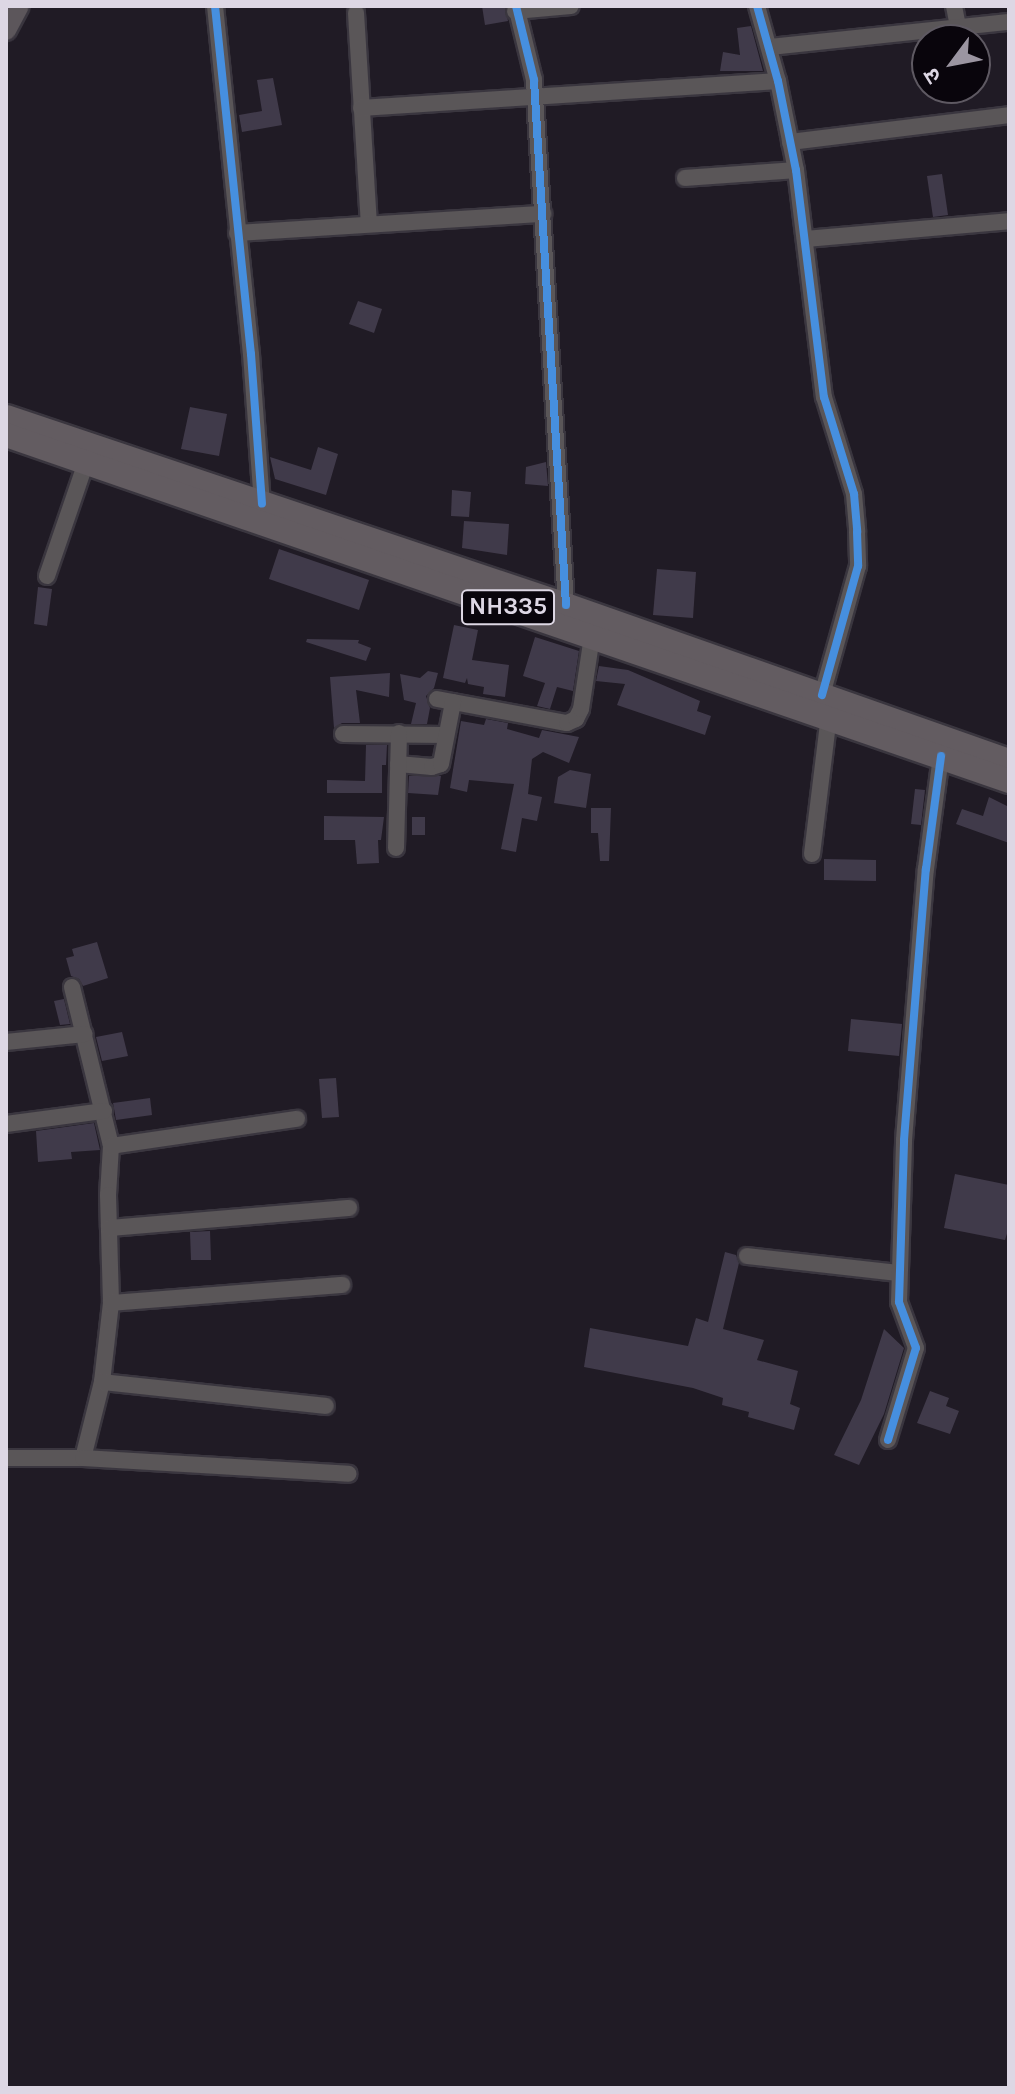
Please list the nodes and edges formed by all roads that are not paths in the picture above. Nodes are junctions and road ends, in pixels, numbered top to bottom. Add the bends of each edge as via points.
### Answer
1 (19, 6) edge
2 (215, 6) edge
3 (571, 6) edge
4 (757, 6) edge
5 (516, 9) edge
6 (356, 13) dead end
7 (1009, 22) edge
8 (989, 24) edge
9 (6, 30) edge
10 (911, 32) edge
11 (770, 47) junction
12 (778, 81) junction
13 (535, 98) junction
14 (361, 108) junction
15 (1009, 115) edge
16 (790, 142) junction
17 (796, 170) junction
18 (685, 178) dead end
19 (543, 214) junction
20 (1009, 221) edge
21 (369, 224) junction
22 (237, 233) junction
23 (805, 239) junction
24 (6, 417) edge
25 (6, 435) edge
26 (86, 462) junction
27 (262, 504) junction
28 (47, 576) dead end
29 (566, 605) junction
30 (592, 636) junction
31 (826, 706) junction
32 (399, 733) junction
33 (343, 734) dead end
34 (446, 735) junction
35 (941, 756) junction
36 (1009, 761) edge
37 (398, 764) junction
38 (1009, 781) edge
39 (396, 848) dead end
40 (812, 854) dead end
41 (72, 987) dead end
42 (85, 1034) junction
43 (6, 1042) edge
44 (104, 1111) junction
45 (297, 1119) dead end
46 (6, 1124) edge
47 (111, 1146) junction
48 (349, 1208) dead end
49 (109, 1228) junction
50 (747, 1256) dead end
51 (899, 1273) junction
52 (342, 1285) dead end
53 (111, 1303) junction
54 (102, 1382) junction
55 (326, 1406) dead end
56 (888, 1440) dead end
57 (6, 1458) edge
58 (83, 1458) junction
59 (349, 1474) dead end

1 - 9 main road
2 - 22 street
3 - 5 street
4 - 11 street
5 - 13 street
6 - 14 street
7 - 8 street
10 - 11 street
11 - 12 street
12 - 13 street
12 - 16 street
13 - 14 street
13 - 19 street
14 - 21 street
15 - 16 street
16 - 17 street
17 - 18 street
17 - 23 street
19 - 21 street
19 - 29 street
20 - 23 street
21 - 22 street
22 - 27 street
23 - 31 street via 824,397 854,494 857,532 858,566
24 - 27 highway, NH335
25 - 26 highway, NH335
26 - 28 street
26 - 30 highway, NH335
27 - 29 highway, NH335
29 - 31 highway, NH335
30 - 31 highway, NH335
30 - 34 street via 576,719 567,723 445,700
31 - 35 highway, NH335
31 - 36 highway, NH335
31 - 40 street
32 - 33 street
32 - 34 street
32 - 37 street
34 - 37 street via 444,758 437,766
35 - 38 highway, NH335
35 - 51 street via 914,1002
37 - 39 street
41 - 42 street
42 - 43 street
42 - 44 street
44 - 46 street
44 - 47 street
45 - 47 street
47 - 49 street
48 - 49 street
49 - 53 street
50 - 51 street
51 - 56 street via 899,1302 916,1348
52 - 53 street
53 - 54 street
54 - 55 street
54 - 58 street
57 - 58 street
58 - 59 street

